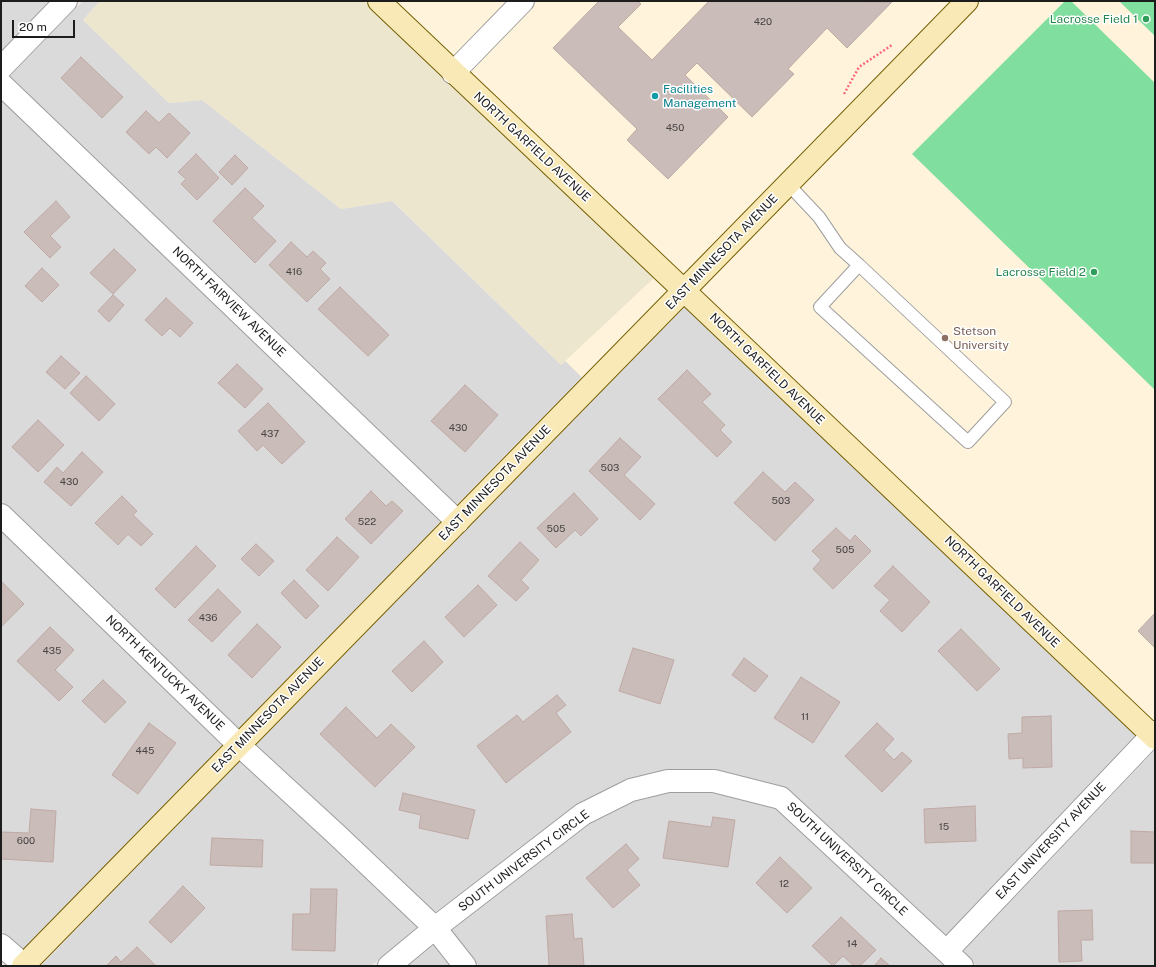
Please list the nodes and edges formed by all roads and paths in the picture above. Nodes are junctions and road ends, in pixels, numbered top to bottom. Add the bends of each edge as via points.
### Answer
1 (66, 1) edge
2 (379, 1) edge
3 (523, 1) edge
4 (967, 1) edge
5 (1, 68) edge
6 (453, 73) junction
7 (1, 84) edge
8 (788, 184) junction
9 (858, 265) junction
10 (684, 290) junction
11 (1, 515) edge
12 (458, 522) junction
13 (1154, 735) edge
14 (239, 745) junction
15 (434, 928) junction
16 (1, 945) edge
17 (955, 959) edge
18 (23, 966) edge
19 (389, 966) edge
20 (465, 966) edge

1 - 5 street
2 - 6 street, NORTH GARFIELD AVENUE
3 - 6 street
4 - 8 street, EAST MINNESOTA AVENUE
6 - 10 street, NORTH GARFIELD AVENUE
7 - 12 street, NORTH FAIRVIEW AVENUE
8 - 9 lane via 819,217 840,248
8 - 10 street, EAST MINNESOTA AVENUE
9 - 9 lane via 1004,402 968,442 820,307
10 - 12 street, EAST MINNESOTA AVENUE
10 - 13 street, NORTH GARFIELD AVENUE
11 - 14 street, NORTH KENTUCKY AVENUE
12 - 14 street, EAST MINNESOTA AVENUE
13 - 17 street, EAST UNIVERSITY AVENUE
14 - 15 street, NORTH KENTUCKY AVENUE
14 - 18 street, EAST MINNESOTA AVENUE
15 - 17 street, SOUTH UNIVERSITY CIRCLE via 583,814 631,790 668,781 714,781 781,798
15 - 19 street, SOUTH UNIVERSITY CIRCLE
15 - 20 street, NORTH KENTUCKY AVENUE
16 - 18 street

